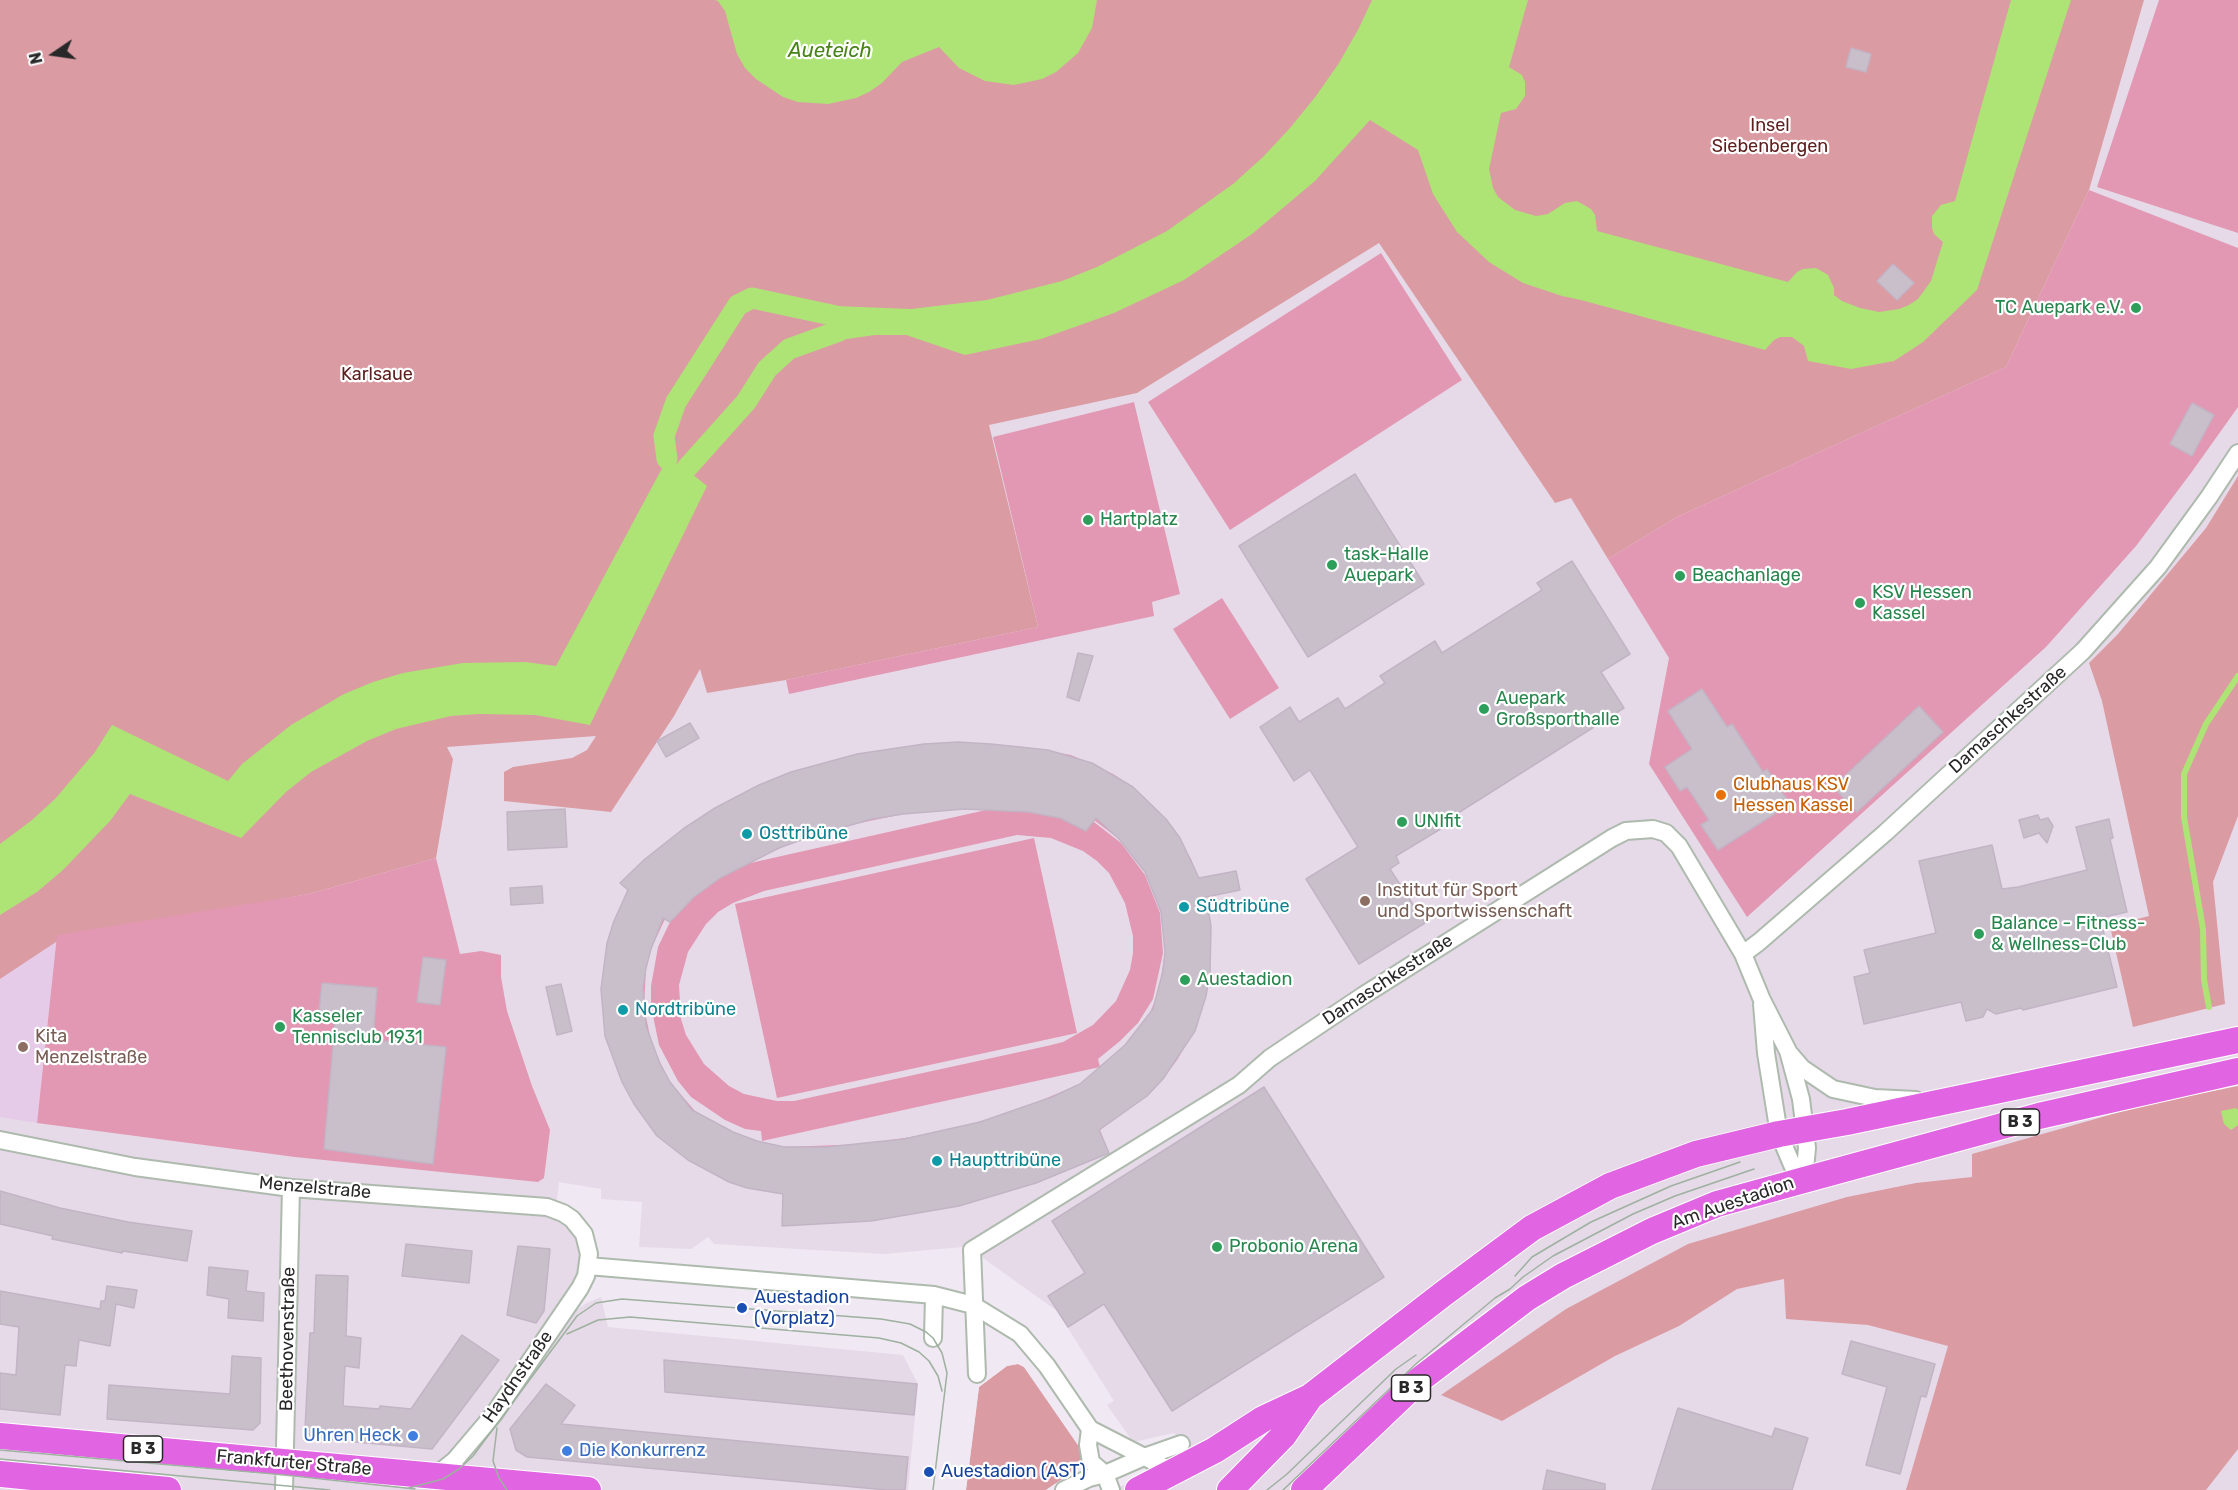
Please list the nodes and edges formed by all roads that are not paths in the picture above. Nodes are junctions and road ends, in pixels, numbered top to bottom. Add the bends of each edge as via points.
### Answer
1 (2238, 453) edge
2 (1743, 954) junction
3 (1762, 1000) junction
4 (2238, 1040) edge
5 (1788, 1051) junction
6 (2238, 1071) edge
7 (1944, 1102) junction
8 (1805, 1129) junction
9 (1779, 1134) junction
10 (0, 1140) edge
11 (1804, 1180) junction
12 (291, 1188) junction
13 (591, 1267) junction
14 (934, 1295) junction
15 (973, 1305) junction
16 (933, 1338) dead end
17 (977, 1374) dead end
18 (1310, 1397) junction
19 (1090, 1428) junction
20 (0, 1436) edge
21 (1181, 1444) dead end
22 (1144, 1457) junction
23 (286, 1462) junction
24 (1164, 1467) dead end
25 (0, 1474) edge
26 (1105, 1474) junction
27 (434, 1477) junction
28 (168, 1490) edge
29 (284, 1490) edge
30 (588, 1490) edge
31 (1064, 1490) edge
32 (1111, 1490) edge
33 (1138, 1490) edge
34 (1230, 1490) edge
35 (1304, 1490) edge

1 - 2 street, Damaschkestraße via 2158,567 2083,651 1885,833
2 - 3 street, Damaschkestraße
2 - 15 street, Damaschkestraße via 1678,846 1666,833 1653,829 1626,831 1270,1058 1239,1085 972,1250
3 - 5 street, Damaschkestraße
3 - 9 street, Damaschkestraße
4 - 7 main road, B 3
5 - 7 street, B 3 via 1802,1068 1833,1089 1875,1098
5 - 8 street, Damaschkestraße
6 - 11 main road, Am Auestadion / B 3 via 2039,1116
7 - 8 main road, B 3
8 - 9 main road, B 3
8 - 11 street, Damaschkestraße via 1808,1148
9 - 11 street, Damaschkestraße via 1793,1167
9 - 18 main road, B 3 via 1696,1154 1610,1186 1532,1228
10 - 12 street, Menzelstraße via 135,1167
11 - 35 main road, Am Auestadion / B 3 via 1717,1204 1563,1276 1527,1298 1419,1380
12 - 13 street, Menzelstraße via 556,1209 572,1219 584,1234
12 - 23 street, Beethovenstraße
13 - 14 street
13 - 27 street, Haydnstraße via 494,1414 455,1460
14 - 15 street
14 - 16 street
15 - 17 street
15 - 19 street via 1020,1334
18 - 33 main road via 1263,1419 1215,1450
18 - 34 main road, B 3 via 1283,1436
19 - 22 street
19 - 26 street via 1091,1462
20 - 23 main road, Frankfurter Straße / B 3
21 - 22 street
22 - 24 street
22 - 26 street
23 - 27 main road, Frankfurter Straße / B 3
23 - 29 street, Beethovenstraße
25 - 28 main road, B 3
26 - 31 street
26 - 32 street
27 - 30 main road, Frankfurter Straße / B 3

